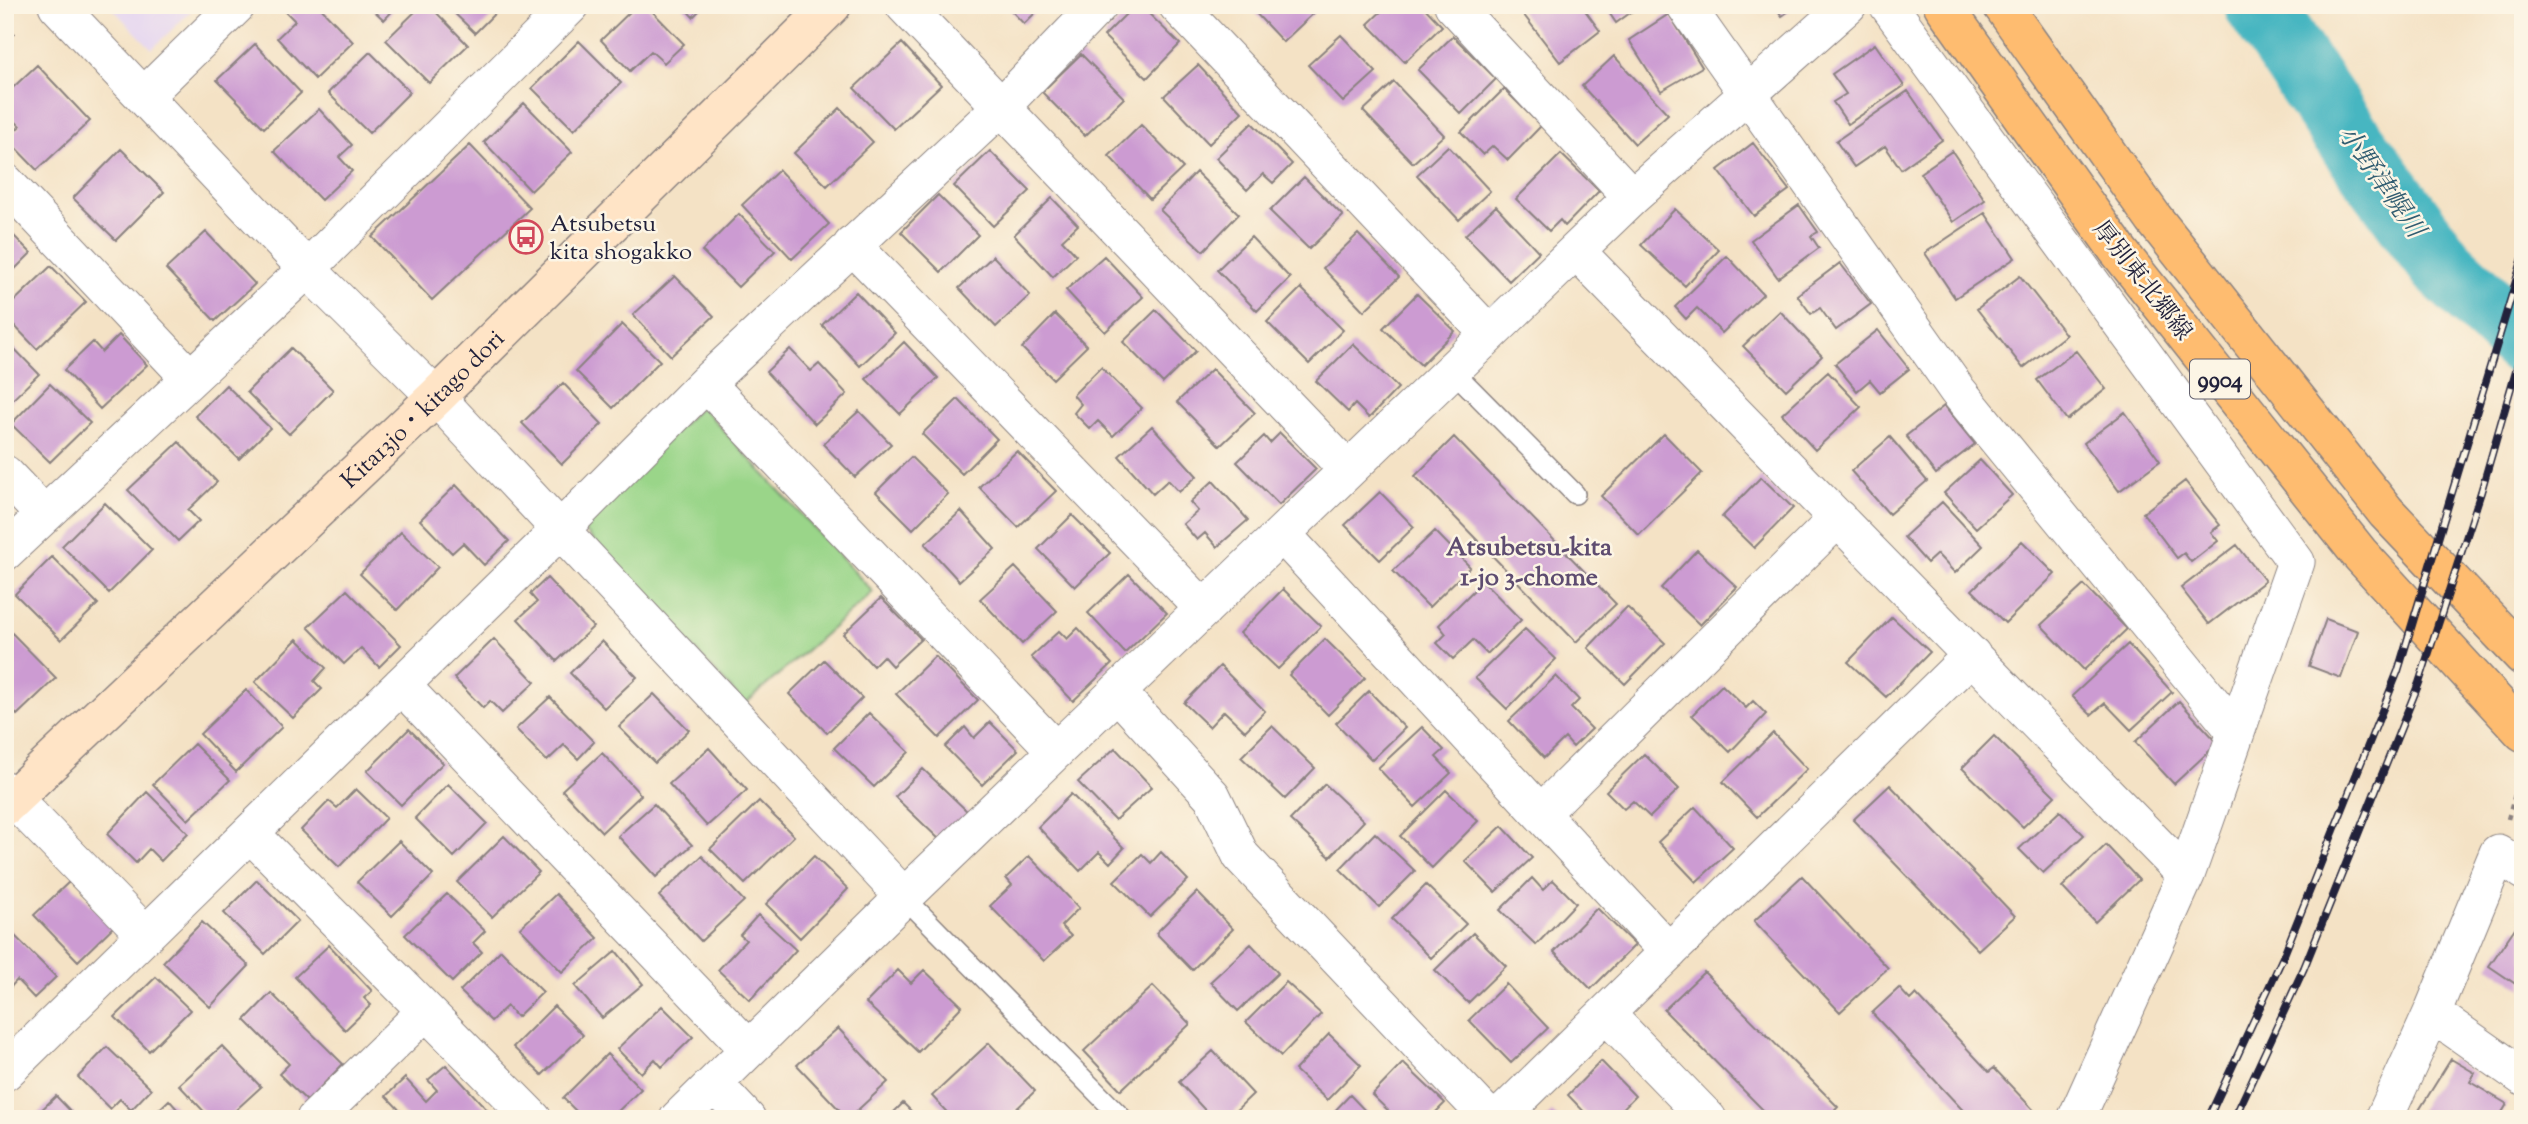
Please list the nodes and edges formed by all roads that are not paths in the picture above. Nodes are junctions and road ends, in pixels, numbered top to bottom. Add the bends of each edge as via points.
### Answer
1 (57, 5) edge
2 (237, 5) edge
3 (570, 5) edge
4 (832, 5) edge
5 (904, 5) edge
6 (1099, 5) edge
7 (1177, 5) edge
8 (1452, 5) edge
9 (1685, 5) edge
10 (1848, 5) edge
11 (1888, 5) edge
12 (1943, 5) edge
13 (2002, 5) edge
14 (1746, 95) junction
15 (144, 96) junction
16 (1001, 107) junction
17 (5, 182) edge
18 (1632, 197) junction
19 (852, 245) junction
20 (1576, 251) junction
21 (307, 269) junction
22 (1489, 334) junction
23 (1452, 370) junction
24 (190, 377) junction
25 (706, 383) junction
26 (436, 397) junction
27 (1348, 470) junction
28 (5, 474) edge
29 (1575, 494) dead end
30 (44, 515) junction
31 (1838, 518) junction
32 (560, 530) junction
33 (1282, 534) junction
34 (5, 552) edge
35 (1204, 609) junction
36 (1972, 655) junction
37 (2523, 656) edge
38 (401, 685) junction
39 (1117, 692) junction
40 (2236, 732) junction
41 (2523, 732) edge
42 (1056, 751) junction
43 (8, 798) edge
44 (1541, 813) junction
45 (250, 833) junction
46 (2523, 871) edge
47 (2186, 875) junction
48 (904, 897) junction
49 (146, 934) junction
50 (1670, 952) junction
51 (426, 1011) junction
52 (2432, 1013) junction
53 (1606, 1014) junction
54 (749, 1049) junction
55 (5, 1072) edge
56 (2523, 1077) edge
57 (714, 1084) junction
58 (315, 1119) edge
59 (533, 1119) edge
60 (678, 1119) edge
61 (747, 1119) edge
62 (1123, 1119) edge
63 (1489, 1119) edge
64 (1498, 1119) edge
65 (1708, 1119) edge
66 (2076, 1119) edge
67 (2384, 1119) edge

1 - 15 street
2 - 15 street
3 - 21 street
4 - 26 main road, Kita13jo・kitago dori
5 - 16 street
6 - 16 street
7 - 22 street
8 - 18 street
9 - 14 street
10 - 14 street
11 - 40 street via 2296,562
12 - 41 main road, 厚別東北郷線 / 9904 via 2117,249 2359,553
13 - 37 main road, 厚別東北郷線 / 9904 via 2154,219 2386,512
14 - 18 street
14 - 40 street via 1957,390
15 - 21 street
16 - 19 street
16 - 27 street
17 - 24 street
18 - 20 street
19 - 25 street
19 - 35 street
20 - 22 street
20 - 31 street
21 - 24 street
21 - 26 street
22 - 23 street
23 - 27 street
23 - 29 lane
24 - 30 street
25 - 32 street
25 - 42 street
26 - 32 street
26 - 43 main road, Kita13jo・kitago dori
27 - 33 street
28 - 30 street
30 - 34 street
31 - 36 street
31 - 44 street
32 - 38 street
32 - 48 street
33 - 35 street
33 - 44 street
35 - 39 street
36 - 47 street
36 - 50 street
38 - 45 street
38 - 54 street
39 - 42 street
39 - 63 street via 1212,796 1241,856
40 - 47 street
42 - 48 street
43 - 49 street
44 - 50 street
45 - 49 street
45 - 51 street
46 - 52 street via 2498,853
47 - 66 street
48 - 54 street
48 - 62 lane
49 - 55 street
50 - 53 street
51 - 58 street
51 - 59 street
52 - 56 street
52 - 67 street
53 - 64 street
53 - 65 street
54 - 57 street
57 - 60 street
57 - 61 street

